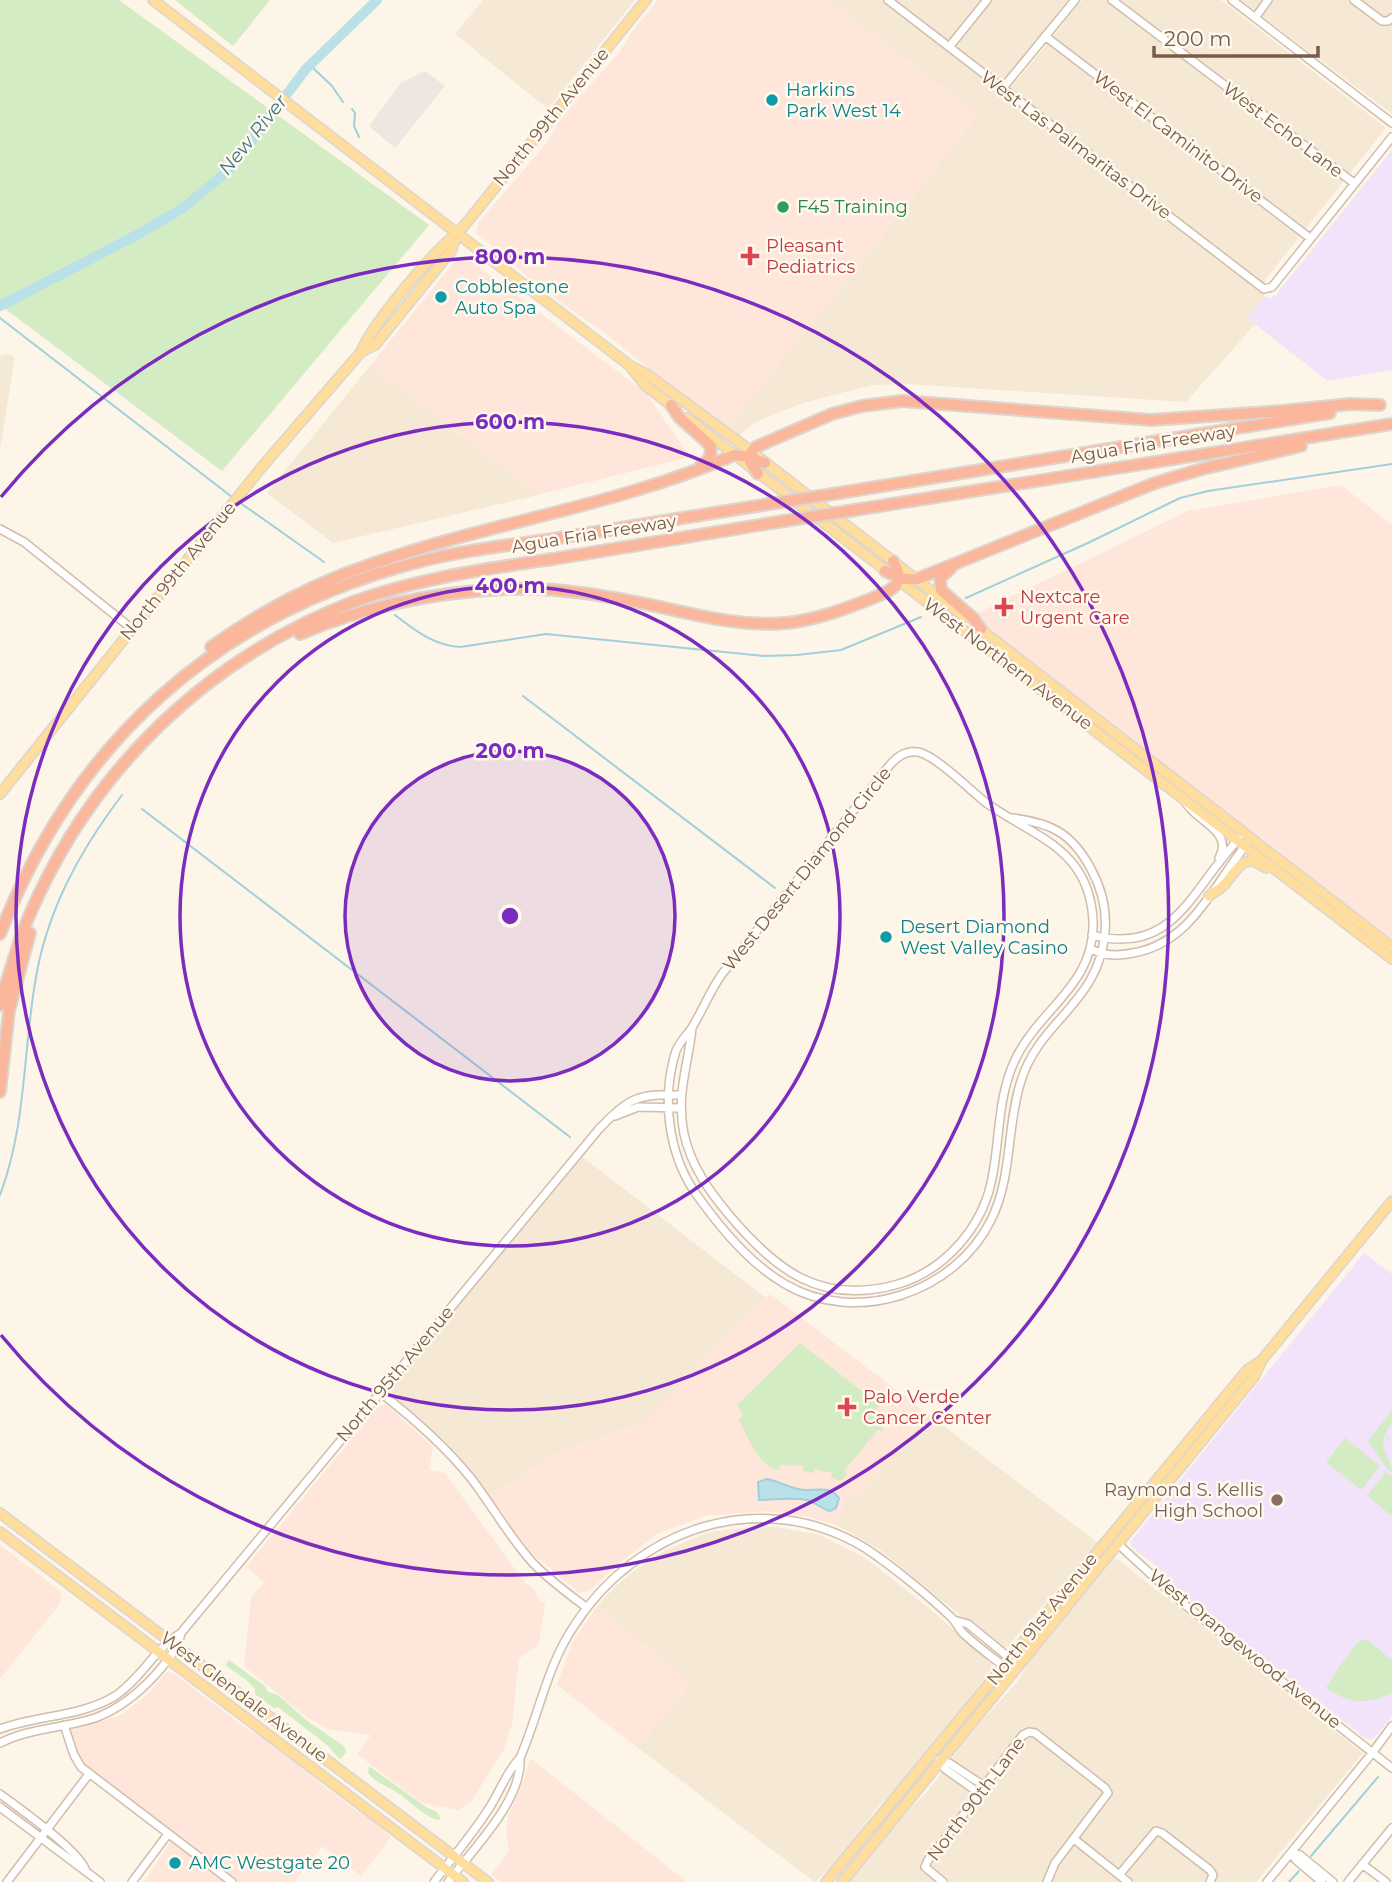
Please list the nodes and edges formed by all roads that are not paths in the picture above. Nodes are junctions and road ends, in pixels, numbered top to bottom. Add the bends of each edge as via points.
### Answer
1 (153, 0) edge
2 (646, 0) edge
3 (888, 0) edge
4 (987, 0) edge
5 (1075, 0) edge
6 (1112, 0) edge
7 (1232, 0) edge
8 (1268, 0) edge
9 (1354, 0) edge
10 (1255, 18) junction
11 (1390, 20) edge
12 (1045, 36) junction
13 (949, 47) junction
14 (1002, 89) junction
15 (1392, 123) edge
16 (1392, 137) edge
17 (1354, 183) junction
18 (457, 234) junction
19 (1310, 237) junction
20 (628, 365) junction
21 (1386, 404) edge
22 (671, 405) junction
23 (1387, 425) edge
24 (751, 454) junction
25 (733, 456) junction
26 (765, 463) joint
27 (697, 469) junction
28 (758, 474) junction
29 (0, 529) edge
30 (893, 561) junction
31 (958, 563) junction
32 (884, 571) joint
33 (916, 579) junction
34 (899, 580) junction
35 (131, 628) junction
36 (981, 629) junction
37 (243, 659) junction
38 (1025, 676) junction
39 (1062, 692) junction
40 (139, 716) junction
41 (1106, 733) junction
42 (0, 794) edge
43 (1183, 798) junction
44 (1013, 818) junction
45 (1245, 839) junction
46 (50, 874) junction
47 (1298, 886) junction
48 (1201, 889) junction
49 (1209, 896) junction
50 (0, 934) edge
51 (1092, 935) junction
52 (1104, 938) junction
53 (1386, 946) edge
54 (1091, 949) junction
55 (1102, 954) junction
56 (1392, 959) edge
57 (0, 1004) edge
58 (692, 1028) junction
59 (0, 1092) edge
60 (669, 1094) junction
61 (680, 1095) junction
62 (668, 1107) junction
63 (680, 1108) junction
64 (1001, 1114) junction
65 (1013, 1115) junction
66 (611, 1117) junction
67 (1392, 1201) edge
68 (381, 1393) junction
69 (1211, 1421) junction
70 (1147, 1493) junction
71 (0, 1513) edge
72 (0, 1532) edge
73 (1118, 1544) junction
74 (587, 1608) junction
75 (181, 1633) junction
76 (169, 1640) junction
77 (178, 1647) junction
78 (160, 1651) junction
79 (169, 1658) junction
80 (1011, 1665) junction
81 (64, 1725) junction
82 (1392, 1726) edge
83 (953, 1728) junction
84 (0, 1729) edge
85 (0, 1743) edge
86 (1373, 1752) junction
87 (520, 1758) junction
88 (940, 1760) junction
89 (1392, 1768) edge
90 (89, 1774) junction
91 (982, 1790) junction
92 (0, 1794) edge
93 (0, 1807) edge
94 (1392, 1828) edge
95 (43, 1834) junction
96 (168, 1834) junction
97 (1074, 1839) junction
98 (1291, 1853) junction
99 (454, 1856) junction
100 (464, 1864) junction
101 (1362, 1864) junction
102 (445, 1868) junction
103 (1119, 1875) junction
104 (451, 1878) edge
105 (1211, 1878) edge
106 (7, 1882) edge
107 (100, 1882) edge
108 (132, 1882) edge
109 (232, 1882) edge
110 (434, 1882) edge
111 (463, 1882) edge
112 (488, 1882) edge
113 (826, 1882) edge
114 (842, 1882) edge
115 (943, 1882) edge
116 (1047, 1882) edge
117 (1128, 1882) edge
118 (1267, 1882) edge
119 (1322, 1882) edge
120 (1333, 1882) edge
121 (1348, 1882) edge
122 (1386, 1882) edge

1 - 18 main road
2 - 18 main road, North 99th Avenue
3 - 13 street, West Las Palmaritas Drive
4 - 13 street
5 - 12 street
6 - 17 street, West Echo Lane
7 - 10 street
8 - 10 street
9 - 11 street via 1382,21
10 - 15 street
12 - 14 street
12 - 19 street, West El Caminito Drive
13 - 14 street, West Las Palmaritas Drive
14 - 19 street, West Las Palmaritas Drive via 1265,289
16 - 17 street
17 - 19 street
18 - 20 main road
18 - 35 main road, North 99th Avenue via 419,272 366,339 361,352
20 - 22 main road
20 - 24 main road via 648,375
21 - 24 highway via 1151,420 902,401 832,414 766,442
21 - 40 highway, Agua Fria Freeway, bridge via 421,561 295,605 183,676
22 - 25 main road
22 - 27 highway via 711,446 710,458
23 - 31 highway via 1175,477
23 - 37 highway, Agua Fria Freeway, bridge via 424,581 342,607
24 - 25 highway
24 - 26 highway
24 - 28 highway via 751,465
25 - 27 highway
25 - 28 main road
26 - 30 main road, West Northern Avenue
27 - 40 highway via 627,494 413,550 317,586 264,613 201,654 157,692
28 - 32 main road
29 - 35 street via 38,553
30 - 33 main road, West Northern Avenue
30 - 34 highway
31 - 33 highway
31 - 36 highway via 943,574 939,585
32 - 34 highway
33 - 34 highway
33 - 36 main road, West Northern Avenue
34 - 37 highway via 883,594 827,615 767,624 569,591 460,593 355,613
34 - 38 main road, West Northern Avenue
35 - 42 main road, North 99th Avenue
36 - 39 main road, West Northern Avenue
37 - 46 highway, Agua Fria Freeway via 180,706 122,765 80,822
38 - 39 main road via 1055,693
38 - 41 main road, West Northern Avenue
39 - 41 main road, West Northern Avenue
40 - 50 highway, Agua Fria Freeway via 88,773 58,816 33,858
41 - 43 main road, West Northern Avenue
41 - 45 main road, West Northern Avenue
43 - 45 main road, West Northern Avenue
43 - 48 street via 1223,843
44 - 51 street, West Desert Diamond Circle via 1051,841 1076,867 1088,895
44 - 52 street, West Desert Diamond Circle via 1047,824 1080,853 1100,888
44 - 58 street, West Desert Diamond Circle via 931,758 917,752 902,754 722,974
45 - 47 main road, West Northern Avenue
45 - 48 street
45 - 49 street
45 - 53 main road, West Northern Avenue
46 - 57 highway, Agua Fria Freeway via 15,953
46 - 59 highway via 9,1011
47 - 49 main road via 1257,862 1247,861
47 - 53 main road, West Northern Avenue
48 - 52 street via 1159,930 1136,939
49 - 55 street via 1167,942 1128,954
51 - 52 street
51 - 54 street, West Desert Diamond Circle
52 - 55 street, West Desert Diamond Circle
53 - 56 main road, West Northern Avenue
54 - 55 street
54 - 64 street, West Desert Diamond Circle via 1074,985 1017,1057
55 - 65 street, West Desert Diamond Circle via 1088,987 1033,1053
58 - 60 street, West Desert Diamond Circle via 675,1054
58 - 61 street, West Desert Diamond Circle
60 - 61 street, North 95th Avenue
60 - 62 street, West Desert Diamond Circle
60 - 66 street, North 95th Avenue via 633,1099
61 - 63 street, West Desert Diamond Circle
62 - 63 street
62 - 65 street, West Desert Diamond Circle via 676,1151 689,1183 752,1259 797,1291 857,1303 920,1289 949,1271 971,1249 1001,1196
62 - 66 street via 638,1107
63 - 64 street, West Desert Diamond Circle via 687,1147 700,1177 757,1247 802,1279 859,1290 916,1277 963,1240 990,1189
64 - 65 street
66 - 68 street, North 95th Avenue
67 - 69 main road, North 91st Avenue via 1262,1360 1247,1370
68 - 74 street via 450,1453 534,1563
68 - 75 street, North 95th Avenue
69 - 70 main road, North 91st Avenue
69 - 73 main road, North 91st Avenue
70 - 73 main road via 1121,1531
70 - 80 main road, North 91st Avenue
71 - 76 main road, West Glendale Avenue
72 - 78 main road, West Glendale Avenue
73 - 80 main road, North 91st Avenue
73 - 86 street, West Orangewood Avenue via 1180,1601
74 - 80 street via 618,1575 661,1544 705,1525 754,1518 802,1523 849,1540 881,1560 954,1620 968,1624
74 - 87 street via 558,1654
75 - 76 street, North 95th Avenue
75 - 77 street, North 95th Avenue
76 - 77 main road, West Glendale Avenue
76 - 78 street, North 95th Avenue
77 - 79 street, North 95th Avenue
77 - 99 main road, West Glendale Avenue
78 - 79 main road, West Glendale Avenue
78 - 84 street, North 95th Avenue via 129,1685 106,1701
79 - 81 street, North 95th Avenue via 121,1705 98,1717
79 - 102 main road, West Glendale Avenue
80 - 83 main road, North 91st Avenue
80 - 88 main road, North 91st Avenue
81 - 85 street, North 95th Avenue
81 - 90 street via 77,1760
82 - 86 street
83 - 88 main road via 937,1755
83 - 113 main road, North 91st Avenue
86 - 89 street, West Orangewood Avenue
86 - 98 street
87 - 99 street
87 - 100 street via 521,1772 506,1803
88 - 91 street via 945,1769
88 - 114 main road, North 91st Avenue
90 - 95 street
90 - 96 street
91 - 97 street, North 90th Lane via 1023,1735 1035,1733 1108,1793
91 - 115 street, North 90th Lane via 925,1867
92 - 95 street
93 - 95 street
94 - 101 street
95 - 106 street
95 - 107 street
96 - 108 street
96 - 109 street
97 - 103 street
97 - 116 street
98 - 118 street
98 - 119 street
98 - 120 street
99 - 100 main road, West Glendale Avenue
99 - 102 street
100 - 104 street
100 - 112 main road, West Glendale Avenue
101 - 121 street
101 - 122 street
102 - 104 main road, West Glendale Avenue
102 - 110 street
103 - 105 street via 1156,1831 1210,1870
103 - 117 street
104 - 111 main road, West Glendale Avenue

